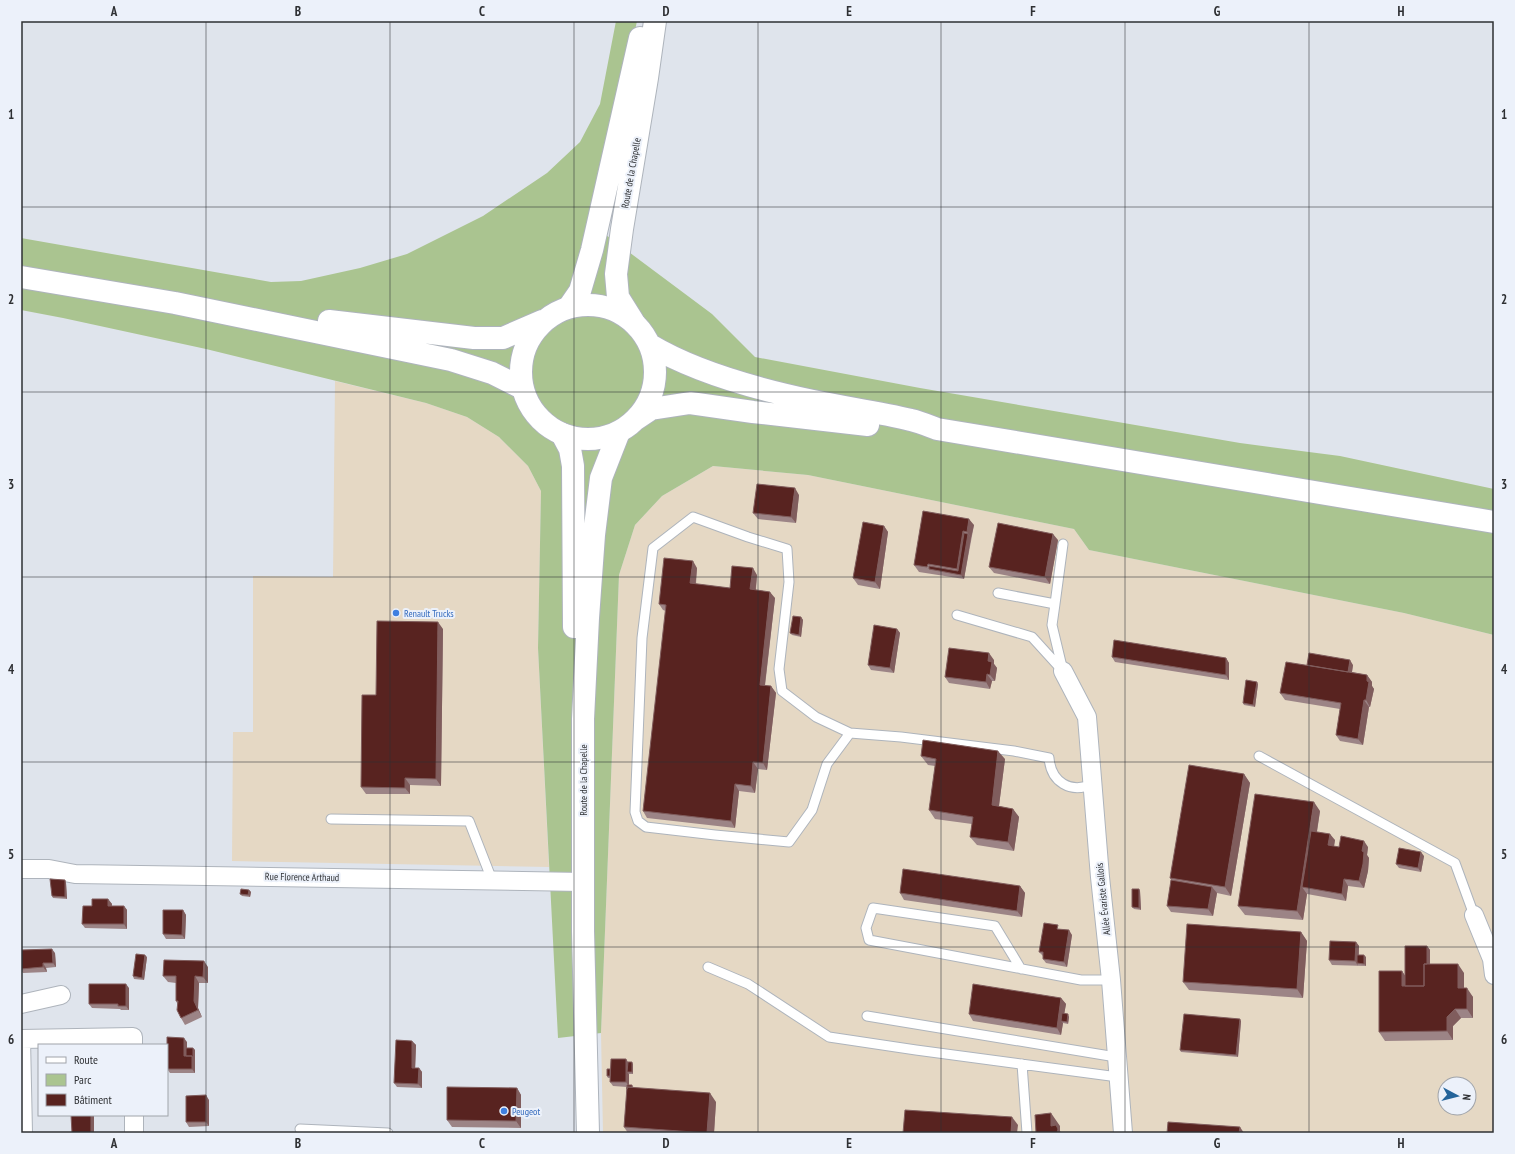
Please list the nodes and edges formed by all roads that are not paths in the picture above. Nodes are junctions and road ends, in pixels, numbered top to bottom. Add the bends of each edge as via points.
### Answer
1 (644, 21) edge
2 (655, 21) edge
3 (21, 277) edge
4 (175, 303) junction
5 (569, 307) junction
6 (543, 321) junction
7 (633, 321) junction
8 (650, 345) junction
9 (522, 388) junction
10 (627, 425) junction
11 (937, 429) junction
12 (562, 434) junction
13 (1494, 522) edge
14 (1063, 544) dead end
15 (998, 593) dead end
16 (1055, 604) junction
17 (957, 615) dead end
18 (1063, 671) junction
19 (850, 733) junction
20 (1259, 756) dead end
21 (1093, 784) junction
22 (331, 819) dead end
23 (21, 869) edge
24 (492, 880) junction
25 (579, 882) junction
26 (1474, 915) joint
27 (708, 967) dead end
28 (1021, 969) junction
29 (1494, 975) edge
30 (1111, 980) junction
31 (61, 995) dead end
32 (21, 1004) edge
33 (867, 1016) dead end
34 (21, 1039) edge
35 (133, 1044) edge
36 (1116, 1057) junction
37 (1022, 1064) junction
38 (1118, 1077) junction
39 (134, 1116) edge
40 (300, 1129) dead end
41 (22, 1133) edge
42 (134, 1133) edge
43 (388, 1133) edge
44 (576, 1133) edge
45 (588, 1133) edge
46 (1027, 1133) edge
47 (1123, 1133) edge

1 - 5 main road, Route de la Chapelle via 592,250 580,291
2 - 7 main road, Route de la Chapelle via 616,274 618,297
3 - 4 main road
4 - 6 main road via 474,338 504,338
4 - 9 main road via 451,360 492,374
5 - 6 main road via 555,312
5 - 7 main road via 592,304 614,309
6 - 9 main road via 531,335 523,351 520,369
7 - 8 main road
8 - 10 main road via 655,365 654,384 647,403
8 - 11 main road via 688,364 757,387 813,401 912,420
9 - 12 main road via 535,413 544,423
10 - 11 main road via 651,409 690,403 894,428
10 - 12 main road via 601,438 581,439
10 - 25 main road, Route de la Chapelle via 601,478 594,535 583,719
11 - 13 main road
12 - 25 main road, Route de la Chapelle via 570,449 574,490
14 - 16 lane
15 - 16 lane
16 - 18 lane via 1052,625
17 - 18 lane via 1032,637
18 - 21 street, Allée Évariste Gallois via 1087,717
19 - 19 lane via 827,764 812,810 789,842 646,827 638,821 635,812 642,638 654,548 693,517 787,549 789,582 779,669 782,690 816,717
19 - 21 lane via 900,737 1049,758 1052,771 1066,786 1080,788
20 - 26 lane via 1455,863
21 - 30 street, Allée Évariste Gallois
22 - 24 lane via 469,821
23 - 24 street, Rue Florence Arthaud via 49,869 83,874
24 - 25 street, Rue Florence Arthaud
25 - 44 main road, Route de la Chapelle
25 - 45 main road, Route de la Chapelle
26 - 29 street via 1492,959
27 - 37 lane via 748,984 829,1036
28 - 28 lane via 869,940 866,928 873,908 995,926
28 - 30 lane via 1081,980
30 - 36 street, Allée Évariste Gallois
31 - 32 street
33 - 36 lane
34 - 35 street via 133,1037
34 - 41 street
36 - 38 street, Allée Évariste Gallois
37 - 38 lane
37 - 46 lane
38 - 47 street, Allée Évariste Gallois
39 - 42 street
40 - 43 lane

